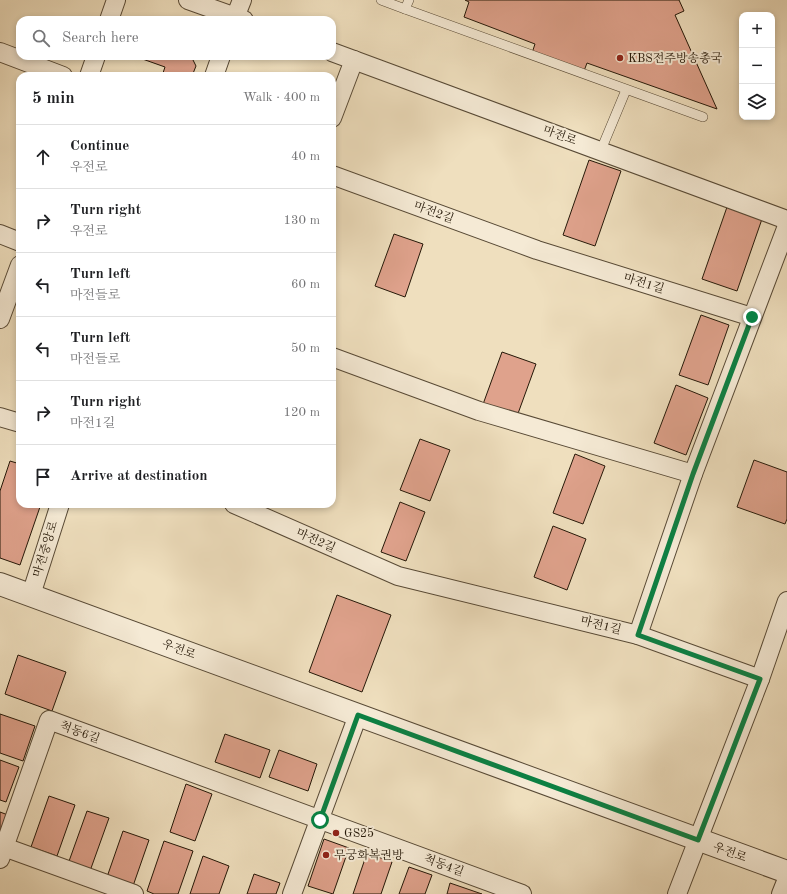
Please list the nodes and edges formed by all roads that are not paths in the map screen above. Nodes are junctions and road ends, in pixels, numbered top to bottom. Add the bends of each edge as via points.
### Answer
1 (116, 0) edge
2 (188, 0) edge
3 (242, 0) edge
4 (381, 0) edge
5 (408, 0) edge
6 (405, 9) junction
7 (110, 16) edge
8 (230, 16) edge
9 (239, 16) edge
10 (0, 52) edge
11 (336, 53) edge
12 (16, 58) edge
13 (21, 60) edge
14 (95, 60) edge
15 (220, 60) edge
16 (354, 60) junction
17 (52, 72) edge
18 (90, 72) edge
19 (215, 72) edge
20 (626, 90) junction
21 (336, 107) edge
22 (703, 117) dead end
23 (601, 150) junction
24 (336, 176) edge
25 (787, 220) edge
26 (787, 226) edge
27 (0, 234) edge
28 (16, 240) edge
29 (537, 250) joint
30 (16, 276) edge
31 (752, 317) junction
32 (0, 319) edge
33 (336, 358) edge
34 (0, 417) edge
35 (16, 422) edge
36 (693, 474) junction
37 (59, 508) edge
38 (243, 508) edge
39 (398, 576) joint
40 (0, 584) edge
41 (31, 595) junction
42 (787, 601) edge
43 (638, 635) junction
44 (760, 679) junction
45 (358, 715) junction
46 (192, 773) joint
47 (320, 820) junction
48 (698, 840) junction
49 (2, 853) edge
50 (787, 872) edge
51 (787, 879) edge
52 (134, 894) edge
53 (292, 894) edge
54 (522, 894) edge
55 (677, 894) edge
56 (781, 894) edge

1 - 7 street
2 - 8 street
3 - 9 street
4 - 6 lane
5 - 6 lane
6 - 20 lane
10 - 12 street
11 - 16 street, 마전로
13 - 17 street
14 - 18 street
15 - 19 street
16 - 21 street
16 - 23 street, 마전로
20 - 22 lane
20 - 23 lane
23 - 25 street, 마전로
24 - 29 street, 마전2길
26 - 31 street, 마전1길
27 - 28 street
29 - 31 street, 마전1길
30 - 32 street
31 - 36 street, 마전1길
33 - 36 street via 479,411
34 - 35 street
36 - 43 street, 마전1길
37 - 41 street, 마전중앙로
38 - 39 street, 마전2길
39 - 43 street, 마전1길
40 - 41 street, 우전로
41 - 45 street, 우전로
42 - 44 street
43 - 44 street
44 - 48 street
45 - 47 street
45 - 48 street, 우전로
46 - 47 street, 척동4길
46 - 49 street, 척동6길 via 49,720
47 - 53 street
47 - 54 street, 척동4길
48 - 50 street, 우전로
48 - 55 street
49 - 52 street, 척동6길
51 - 56 street

